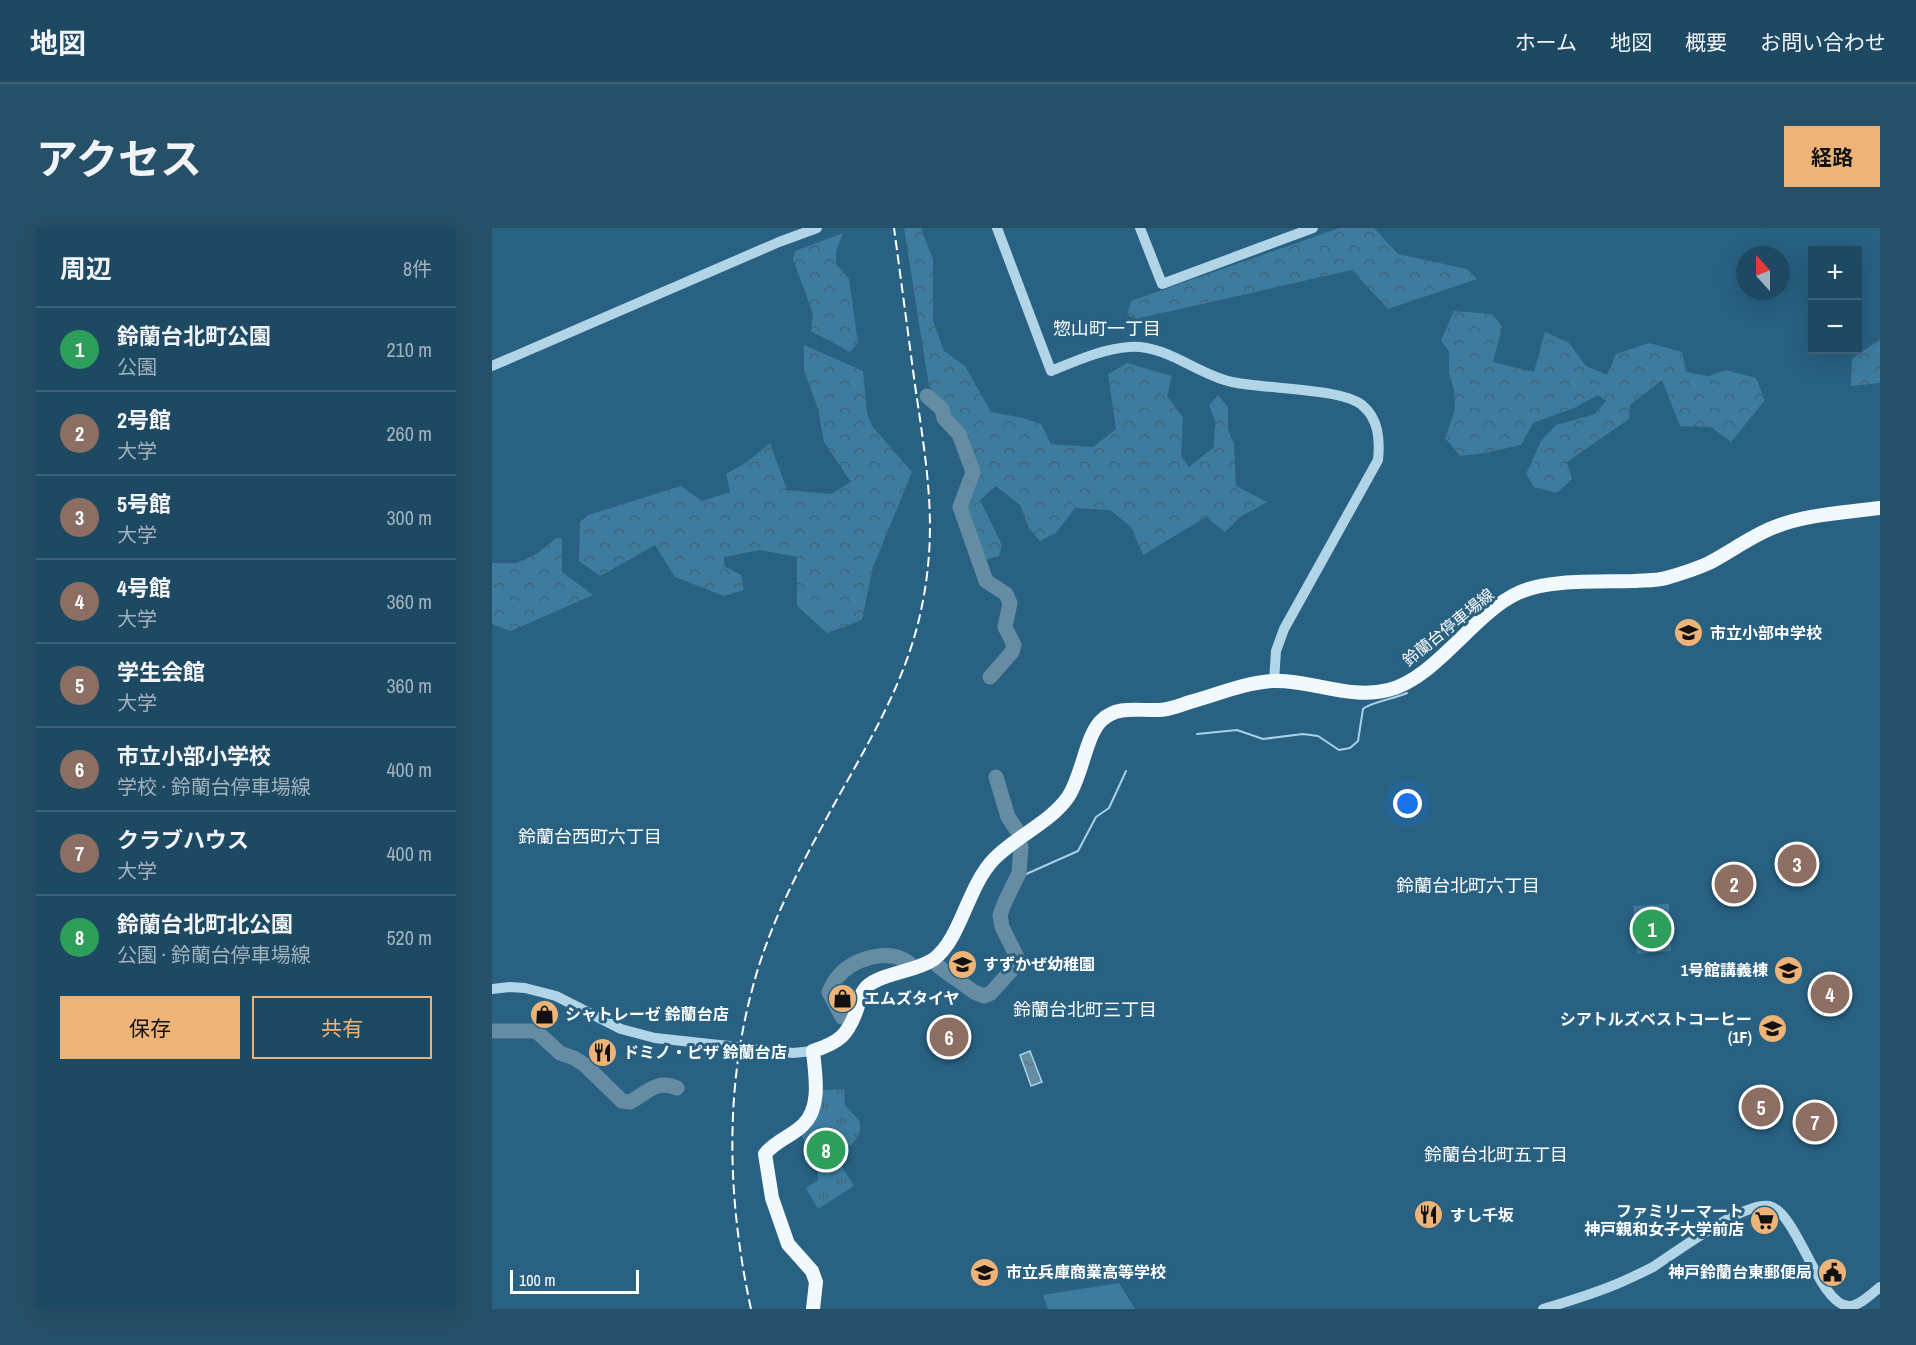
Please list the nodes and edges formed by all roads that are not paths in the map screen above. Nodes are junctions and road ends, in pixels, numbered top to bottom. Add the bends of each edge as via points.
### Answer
1 (997, 228) edge
2 (1140, 228) edge
3 (1313, 228) edge
4 (813, 230) edge
5 (492, 366) edge
6 (1880, 508) edge
7 (1274, 681) junction
8 (492, 989) edge
9 (813, 1051) junction
10 (1880, 1287) edge
11 (813, 1309) edge
12 (1543, 1309) edge

1 - 7 street via 1051,371 1102,351 1131,346 1157,350 1211,376 1233,382 1342,396 1362,405 1374,418 1380,439 1378,460 1284,629 1276,651
2 - 3 street via 1162,284
4 - 5 street
6 - 7 main road, 鈴蘭台停車場線 via 1803,518 1770,529 1706,564 1663,579 1539,585 1516,594 1414,677 1390,690 1366,693
7 - 9 main road, 鈴蘭台停車場線 via 1162,710 1117,711 1101,720 1068,797 1053,814 1009,844 986,868 948,944 935,958 915,969 871,984 864,990 845,1035
8 - 9 street via 510,987 555,996 621,1029 656,1038 793,1053
9 - 11 main road via 816,1096 811,1114 803,1125 765,1154 772,1198 788,1244 812,1271 816,1282
10 - 12 street via 1854,1305 1840,1304 1784,1217 1776,1209 1764,1206 1734,1216 1652,1267 1595,1294

